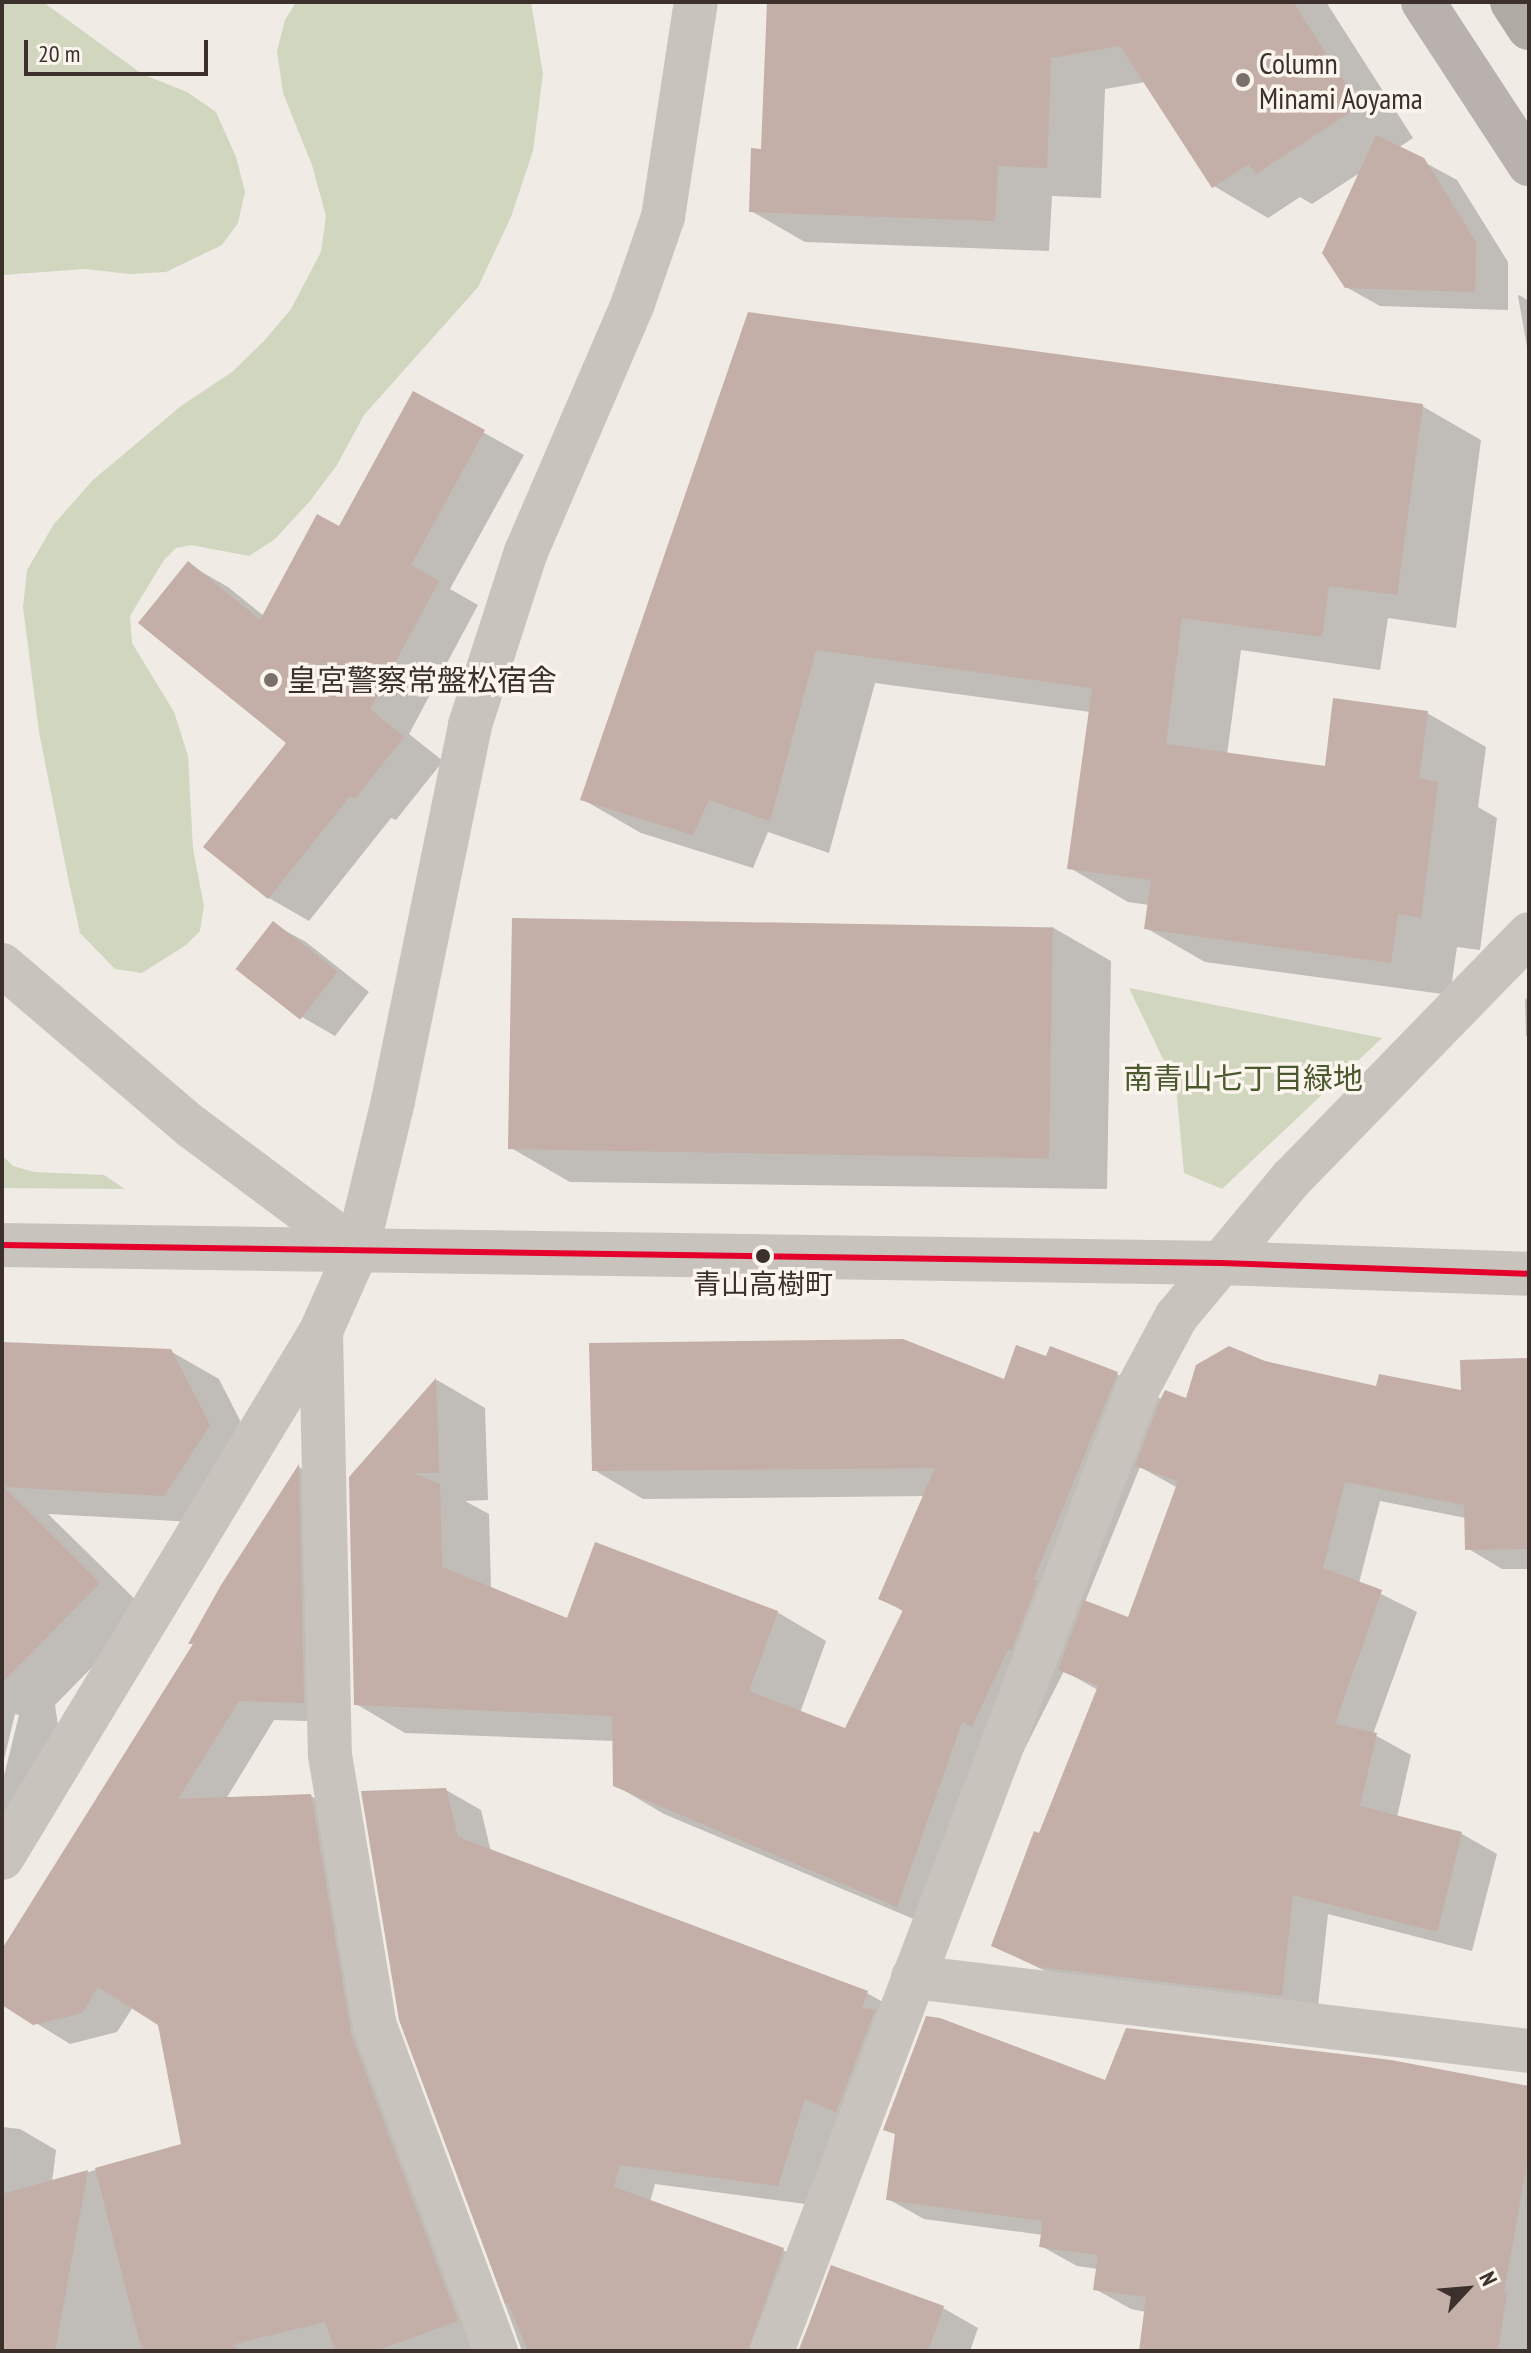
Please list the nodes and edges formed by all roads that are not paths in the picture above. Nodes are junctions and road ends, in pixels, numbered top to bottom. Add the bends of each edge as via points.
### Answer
1 (696, 2) edge
2 (1423, 2) edge
3 (1512, 2) edge
4 (1529, 28) edge
5 (1529, 164) edge
6 (1529, 934) edge
7 (2, 965) edge
8 (2, 1245) edge
9 (357, 1250) junction
10 (1221, 1263) junction
11 (1529, 1274) edge
12 (321, 1331) junction
13 (2, 1858) edge
14 (913, 1977) junction
15 (1529, 2051) edge
16 (496, 2351) edge
17 (772, 2351) edge

1 - 9 street via 663,217 633,303 526,552 470,725
2 - 5 main road
3 - 4 highway
6 - 10 street via 1292,1178
7 - 9 street via 192,1127
8 - 9 street
9 - 10 street
9 - 12 street
10 - 11 street
10 - 14 street via 1176,1317 1138,1388
12 - 13 street
12 - 16 street via 330,1755 373,2011
14 - 15 street
14 - 17 street

